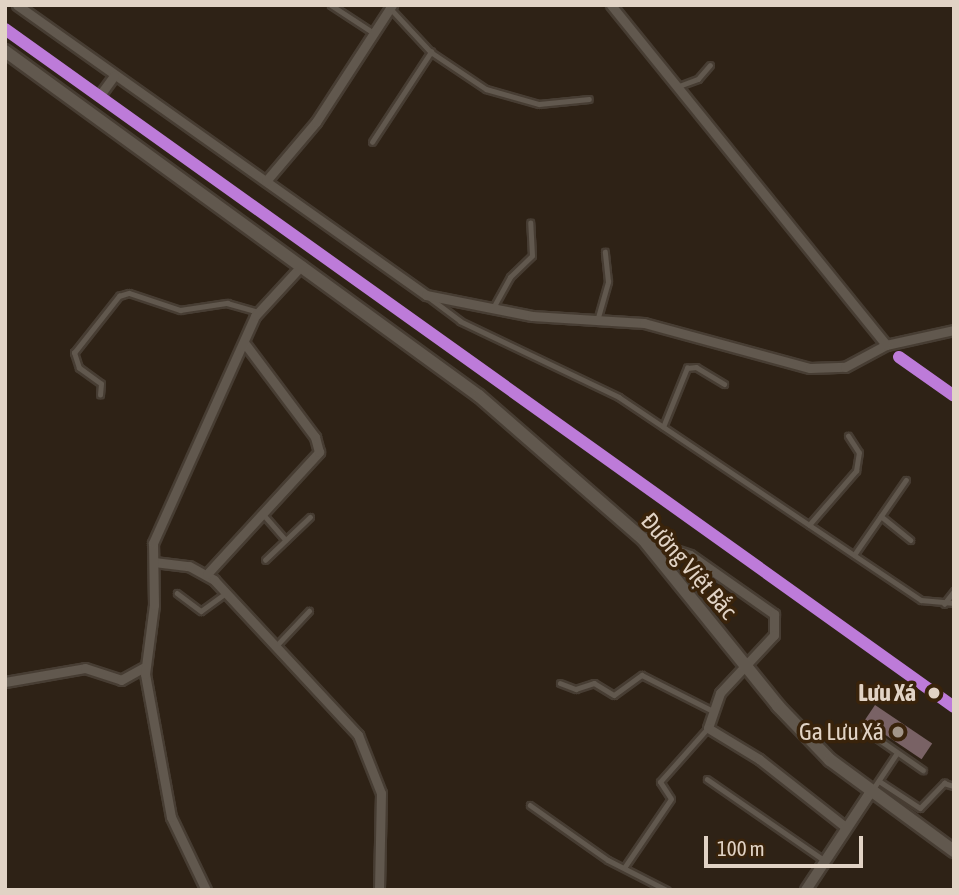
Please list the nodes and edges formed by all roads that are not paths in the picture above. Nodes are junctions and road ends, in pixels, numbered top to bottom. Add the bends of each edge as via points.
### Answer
1 (17, 5) edge
2 (331, 5) edge
3 (611, 5) edge
4 (391, 7) edge
5 (375, 34) junction
6 (5, 51) edge
7 (431, 52) junction
8 (710, 65) dead end
9 (114, 76) junction
10 (678, 87) junction
11 (100, 94) dead end
12 (589, 99) dead end
13 (372, 142) dead end
14 (266, 181) junction
15 (530, 223) dead end
16 (605, 252) dead end
17 (302, 265) junction
18 (426, 295) junction
19 (492, 308) junction
20 (258, 312) junction
21 (597, 321) junction
22 (954, 330) edge
23 (246, 345) junction
24 (886, 345) junction
25 (724, 384) dead end
26 (100, 395) dead end
27 (663, 427) junction
28 (848, 436) dead end
29 (906, 480) dead end
30 (264, 515) junction
31 (881, 516) junction
32 (310, 517) dead end
33 (809, 525) junction
34 (643, 539) junction
35 (286, 540) junction
36 (911, 540) dead end
37 (854, 555) junction
38 (265, 560) dead end
39 (153, 562) junction
40 (207, 574) junction
41 (954, 591) edge
42 (177, 593) dead end
43 (226, 593) junction
44 (954, 603) edge
45 (944, 604) junction
46 (309, 611) dead end
47 (275, 646) junction
48 (746, 666) junction
49 (145, 667) junction
50 (5, 682) edge
51 (560, 683) dead end
52 (711, 710) junction
53 (708, 728) junction
54 (864, 729) dead end
55 (897, 752) junction
56 (923, 770) dead end
57 (708, 779) dead end
58 (879, 781) junction
59 (954, 786) edge
60 (870, 793) junction
61 (530, 805) dead end
62 (844, 826) junction
63 (954, 851) edge
64 (824, 860) junction
65 (624, 868) junction
66 (206, 890) edge
67 (379, 890) edge
68 (667, 890) edge
69 (806, 890) edge

1 - 9 street
2 - 5 lane
3 - 10 street
4 - 5 street
4 - 7 lane
5 - 14 street via 316,122
6 - 17 main road, Đường Việt Bắc
7 - 12 lane via 486,89 539,104
7 - 13 lane
8 - 10 lane via 698,79
9 - 11 street
9 - 14 street
10 - 24 street
14 - 18 street
15 - 19 lane via 532,256 510,276
16 - 21 lane via 608,282
17 - 20 street
17 - 34 main road, Đường Việt Bắc via 479,396
18 - 19 street
18 - 27 lane via 460,321 591,381
19 - 21 street
20 - 23 street
20 - 26 lane via 227,303 180,310 129,293 119,296 74,353 79,368 101,384
21 - 24 street via 644,323 810,368 845,367
22 - 24 street
23 - 30 street via 315,437 319,452
23 - 39 street via 155,531
25 - 27 lane via 696,367 687,368
27 - 33 lane
28 - 33 lane via 859,453 856,471
29 - 31 lane
30 - 35 lane
30 - 40 street
31 - 36 lane
31 - 37 lane
32 - 35 lane
33 - 37 lane
34 - 48 main road, Đường Việt Bắc
34 - 48 street via 690,555 774,614 774,635
35 - 38 lane
37 - 45 lane via 921,600
39 - 40 street via 183,564
39 - 49 street via 154,605
40 - 43 street
41 - 45 lane
42 - 43 lane via 201,611
43 - 47 street
44 - 45 lane
46 - 47 lane
47 - 67 street via 352,727 379,782
48 - 52 street
48 - 60 main road, Đường Việt Bắc via 805,736
49 - 50 street via 121,680 85,668
49 - 66 street via 171,817
51 - 52 lane via 576,689 594,683 614,695 642,675
52 - 53 street
53 - 62 street via 759,759
53 - 65 lane via 660,782 671,799
54 - 55 lane
55 - 56 lane
55 - 58 lane
57 - 64 lane
58 - 59 lane via 920,808 944,783
58 - 60 lane
60 - 62 street
60 - 63 main road, Đường Việt Bắc
61 - 65 lane
62 - 64 street
64 - 69 street
65 - 68 lane

